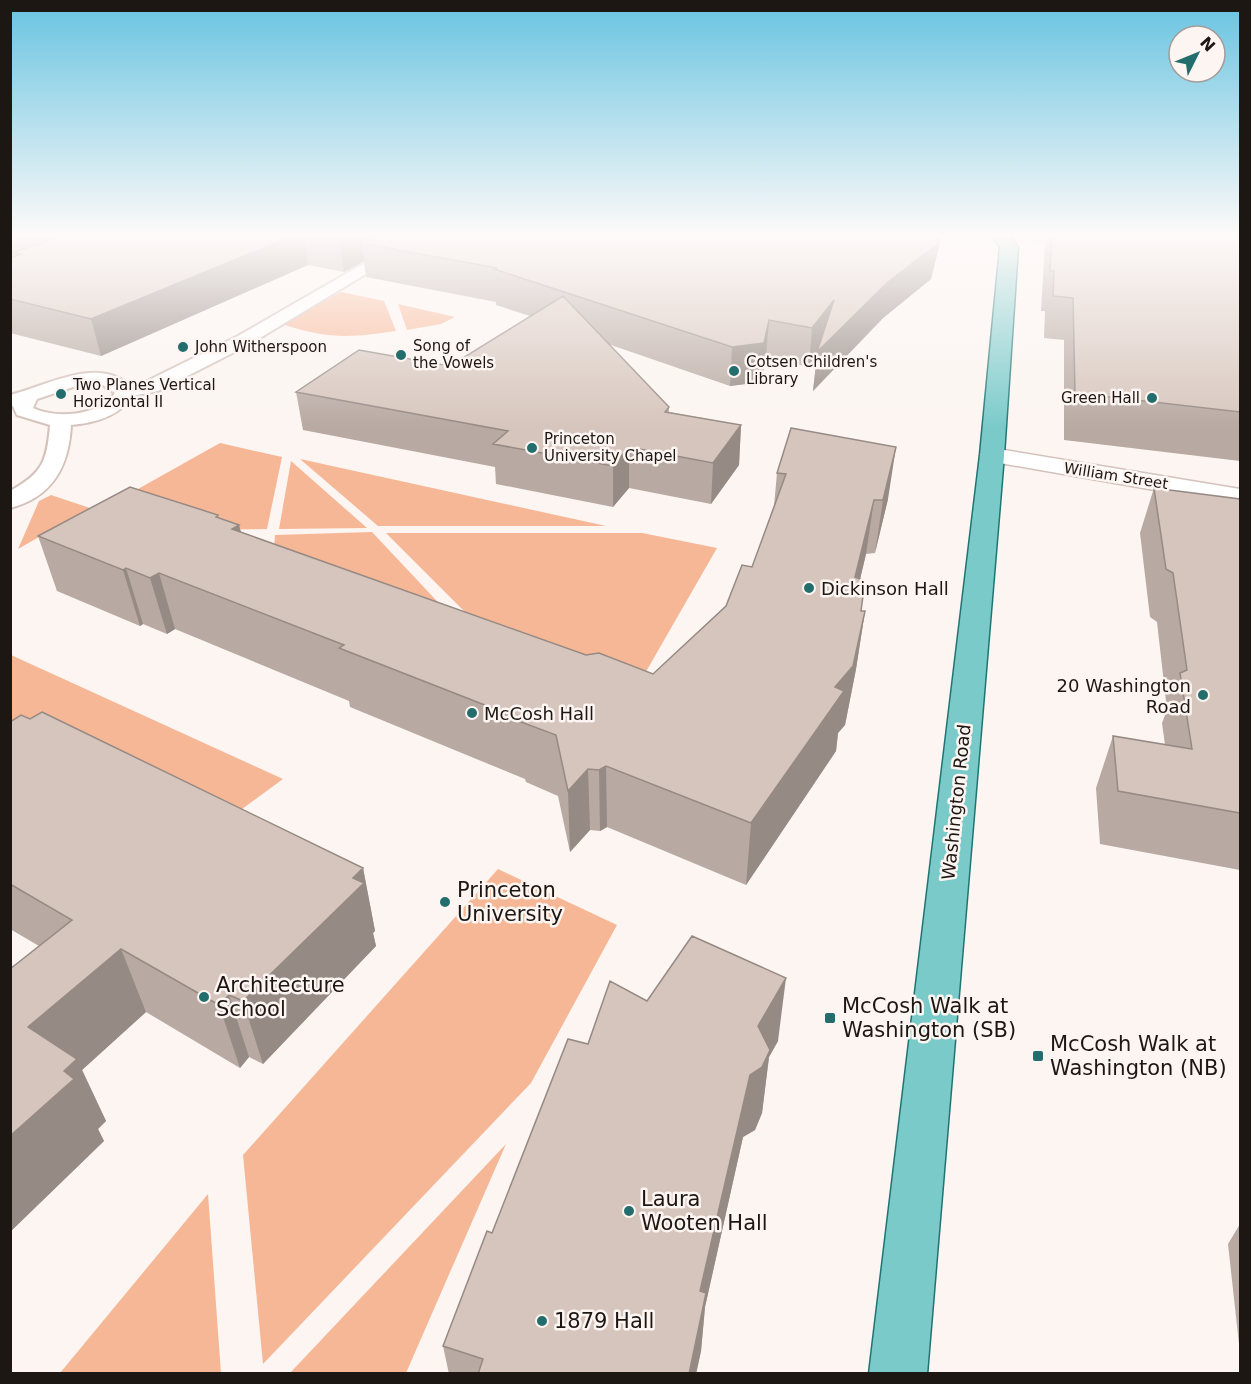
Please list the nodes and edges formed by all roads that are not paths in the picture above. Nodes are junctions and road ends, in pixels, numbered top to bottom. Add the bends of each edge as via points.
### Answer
1 (315, 299) edge
2 (1005, 299) edge
3 (125, 392) junction
4 (19, 399) edge
5 (61, 420) junction
6 (992, 455) junction
7 (1240, 497) edge
8 (10, 501) edge
9 (898, 1374) edge

1 - 3 lane via 152,387
2 - 6 main road, Washington Road
3 - 4 lane via 114,383 86,380 52,386
3 - 5 lane via 115,406 102,412
4 - 5 lane via 24,411 32,416
5 - 8 lane via 56,466 46,479
6 - 7 street, William Street
6 - 9 main road, Washington Road

